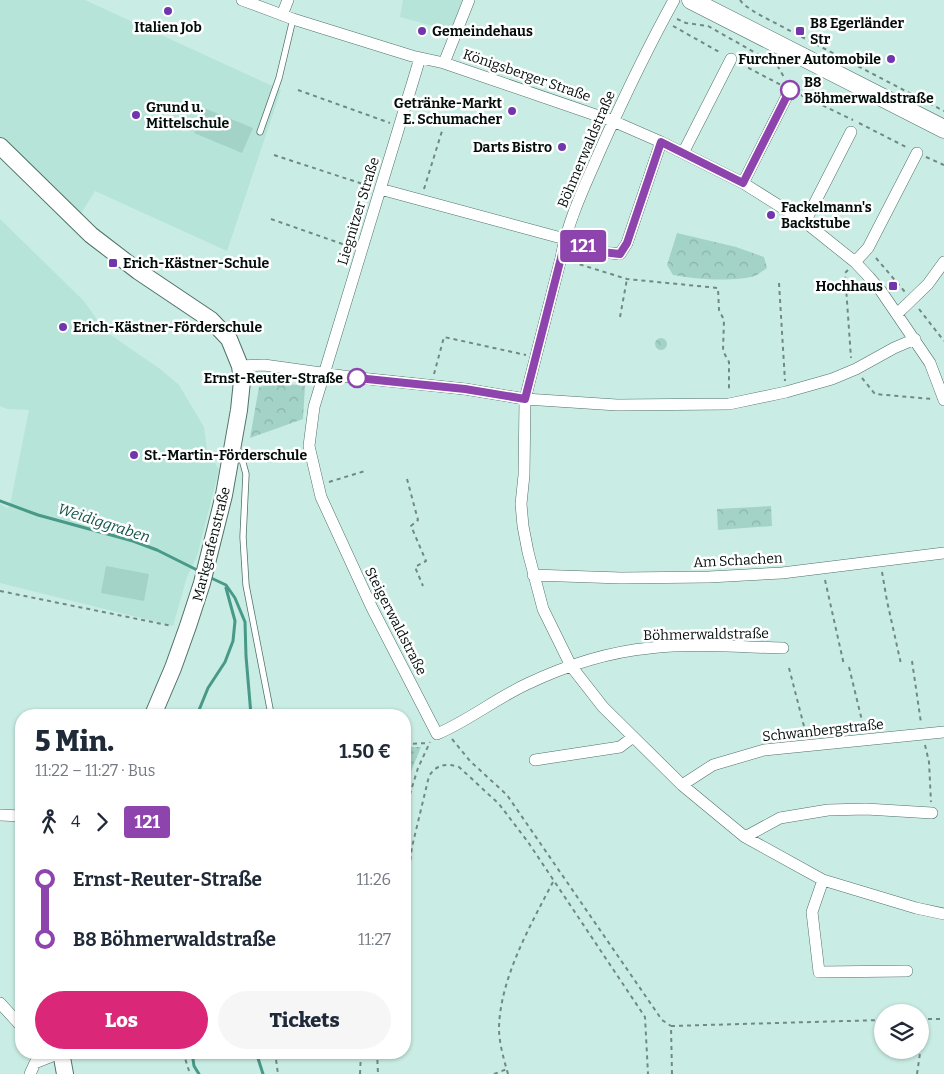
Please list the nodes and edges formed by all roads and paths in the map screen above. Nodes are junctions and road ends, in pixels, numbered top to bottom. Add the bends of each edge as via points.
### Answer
1 (242, 0) edge
2 (288, 0) edge
3 (469, 0) edge
4 (674, 0) edge
5 (691, 0) edge
6 (740, 0) edge
7 (288, 17) junction
8 (664, 17) junction
9 (800, 31) dead end
10 (798, 35) junction
11 (416, 57) junction
12 (731, 59) junction
13 (444, 63) junction
14 (298, 90) dead end
15 (790, 90) junction
16 (944, 110) edge
17 (613, 121) junction
18 (400, 127) junction
19 (944, 129) edge
20 (442, 131) dead end
21 (260, 132) dead end
22 (851, 132) dead end
23 (661, 142) junction
24 (0, 146) edge
25 (683, 153) junction
26 (917, 153) junction
27 (274, 155) dead end
28 (944, 165) edge
29 (743, 183) junction
30 (380, 190) junction
31 (420, 200) junction
32 (270, 219) dead end
33 (804, 222) junction
34 (565, 240) junction
35 (361, 250) junction
36 (561, 258) junction
37 (855, 262) junction
38 (944, 262) edge
39 (626, 279) junction
40 (897, 282) dead end
41 (779, 284) dead end
42 (893, 286) dead end
43 (897, 314) junction
44 (620, 317) dead end
45 (915, 339) junction
46 (536, 357) junction
47 (240, 366) junction
48 (856, 370) junction
49 (324, 374) junction
50 (430, 386) junction
51 (786, 392) junction
52 (525, 399) junction
53 (939, 400) edge
54 (729, 404) junction
55 (232, 450) junction
56 (365, 471) dead end
57 (407, 479) dead end
58 (317, 484) junction
59 (944, 553) edge
60 (880, 560) junction
61 (822, 568) junction
62 (533, 575) junction
63 (423, 586) dead end
64 (0, 591) edge
65 (187, 630) junction
66 (783, 648) dead end
67 (901, 664) dead end
68 (844, 665) dead end
69 (571, 666) junction
70 (849, 667) dead end
71 (789, 668) dead end
72 (156, 709) edge
73 (270, 709) edge
74 (944, 732) edge
75 (437, 736) junction
76 (633, 737) junction
77 (867, 740) junction
78 (411, 742) edge
79 (809, 746) junction
80 (535, 760) dead end
81 (682, 785) junction
82 (411, 791) edge
83 (932, 813) dead end
84 (0, 815) edge
85 (15, 816) edge
86 (745, 837) junction
87 (411, 855) edge
88 (554, 880) junction
89 (823, 880) junction
90 (944, 914) edge
91 (907, 971) dead end
92 (0, 1003) edge
93 (15, 1019) edge
94 (929, 1019) edge
95 (944, 1019) edge
96 (874, 1020) edge
97 (671, 1026) junction
98 (45, 1059) edge
99 (61, 1059) edge
100 (185, 1059) edge
101 (277, 1059) edge
102 (361, 1059) edge
103 (377, 1059) edge
104 (919, 1059) edge
105 (507, 1069) junction
106 (30, 1074) edge
107 (65, 1074) edge
108 (190, 1074) edge
109 (278, 1074) edge
110 (360, 1074) edge
111 (378, 1074) edge
112 (494, 1074) edge
113 (508, 1074) edge
114 (648, 1074) edge
115 (672, 1074) edge
116 (917, 1074) edge

1 - 7 street, Königsberger Straße
2 - 7 street
3 - 13 street
4 - 8 street, Böhmerwaldstraße
5 - 19 main road
6 - 10 path via 756,13
7 - 11 street, Königsberger Straße
7 - 21 lane via 280,78
8 - 12 path
8 - 15 path via 708,26 776,65
8 - 17 street, Böhmerwaldstraße
9 - 10 path
10 - 16 path
11 - 13 street, Königsberger Straße
11 - 18 street, Liegnitzer Straße
12 - 15 path
12 - 25 street
13 - 17 street, Königsberger Straße
14 - 18 path
15 - 26 path
15 - 29 street
17 - 23 street, Königsberger Straße
17 - 34 street, Böhmerwaldstraße
18 - 30 street, Liegnitzer Straße
20 - 31 path
22 - 33 street
23 - 25 street, Königsberger Straße
23 - 34 street via 627,243 620,254 601,252
24 - 47 street via 91,235 210,320 229,340
25 - 29 street, Königsberger Straße
26 - 28 path
26 - 37 street via 868,248
27 - 30 path
29 - 33 street, Königsberger Straße
30 - 31 street
30 - 35 street, Liegnitzer Straße
31 - 34 street
32 - 35 path
33 - 37 street, Königsberger Straße
34 - 36 street, Böhmerwaldstraße
35 - 49 street, Liegnitzer Straße
36 - 39 path
36 - 46 street, Böhmerwaldstraße
37 - 43 street, Königsberger Straße
37 - 48 path via 845,273 851,359
38 - 43 street via 928,284
39 - 44 path
39 - 54 path via 718,288 719,310 724,320 723,351 729,362
40 - 42 path
41 - 51 path
43 - 45 street, Königsberger Straße
45 - 48 street
45 - 53 street, Königsberger Straße via 930,362
46 - 50 path via 444,337
46 - 52 street, Böhmerwaldstraße
47 - 49 street via 264,365
47 - 55 street, Markgrafenstraße via 242,381
48 - 51 street
48 - 53 path via 875,394
49 - 50 street
49 - 58 street, Steigerwaldstraße via 314,407 309,446
50 - 52 street
51 - 54 street
52 - 54 street via 617,405
52 - 62 street, Böhmerwaldstraße via 521,504
55 - 65 street, Markgrafenstraße via 207,566
55 - 73 lane via 240,452 246,474 243,537 246,586
56 - 58 path
57 - 63 path via 418,520 410,526 426,561 415,567
58 - 75 street, Steigerwaldstraße via 339,539
59 - 60 street, Am Schachen
60 - 61 street, Am Schachen
60 - 67 path
61 - 62 street, Am Schachen via 709,577
61 - 68 path
62 - 69 street, Böhmerwaldstraße via 543,609
64 - 65 path
65 - 72 street, Markgrafenstraße
66 - 69 street, Böhmerwaldstraße via 650,648 608,654
69 - 75 street via 526,685
69 - 76 street, Böhmerwaldstraße via 603,707
70 - 77 path
71 - 79 path
74 - 77 street, Schwanbergstraße
75 - 78 path
75 - 82 path via 418,768
75 - 97 path via 456,746 507,795 662,1020
76 - 80 street via 620,747
76 - 81 street, Böhmerwaldstraße
77 - 79 street, Schwanbergstraße
79 - 81 street, Schwanbergstraße via 764,750 712,766
81 - 86 street, Böhmerwaldstraße
83 - 86 street via 828,810 780,818
84 - 85 street
86 - 89 street, Böhmerwaldstraße
87 - 88 path via 429,776 434,768 452,765 459,767 499,804
88 - 105 path via 527,932 502,1002 499,1030
88 - 114 path via 645,1017
89 - 90 street, Böhmerwaldstraße
89 - 91 street via 812,912 819,972
92 - 93 street
94 - 95 path
96 - 97 path
97 - 115 path
98 - 106 street via 35,1063
99 - 107 street
100 - 108 path
101 - 109 path
102 - 110 path
103 - 111 path
104 - 116 path
105 - 112 path
105 - 113 path

